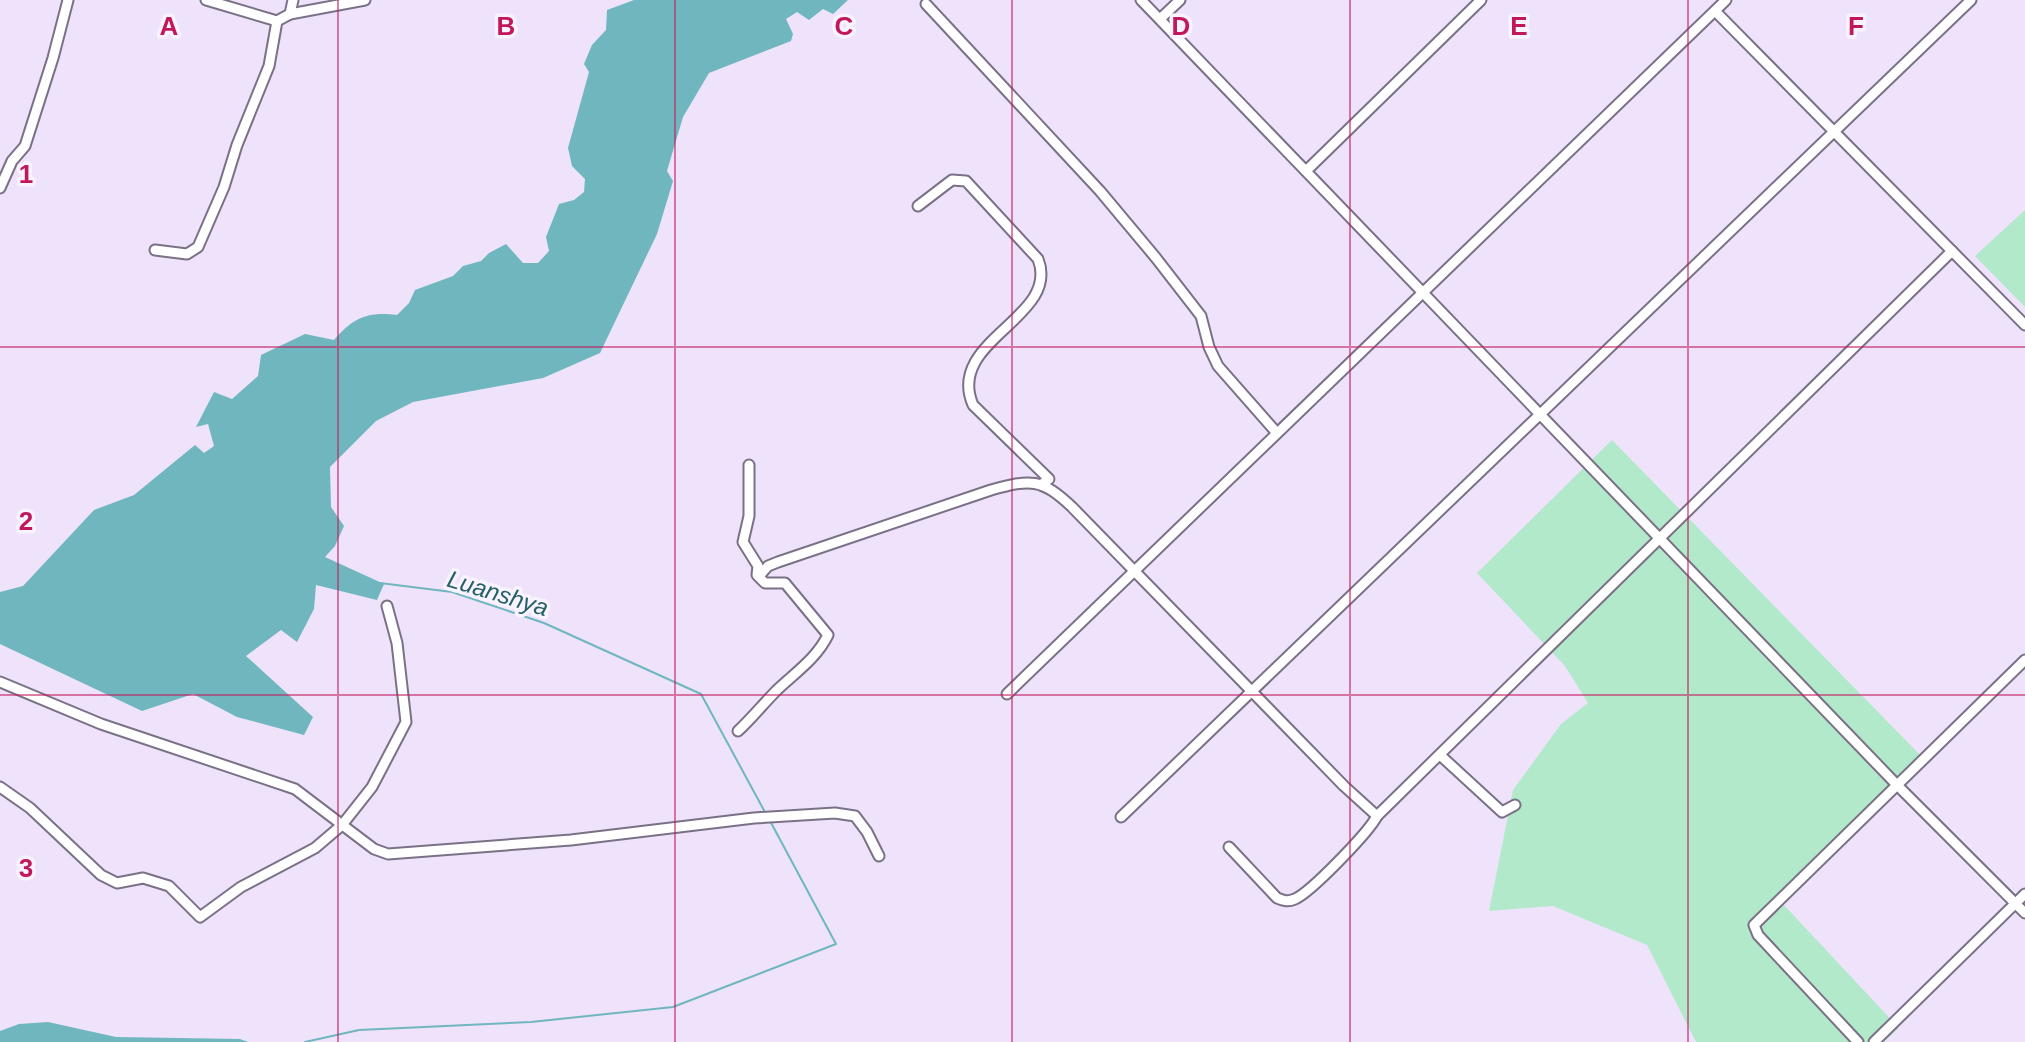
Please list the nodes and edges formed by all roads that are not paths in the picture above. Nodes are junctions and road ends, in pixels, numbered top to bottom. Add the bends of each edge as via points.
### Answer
1 (68, 0) edge
2 (206, 0) edge
3 (293, 0) edge
4 (365, 0) edge
5 (1141, 0) edge
6 (1180, 0) edge
7 (1481, 0) edge
8 (1726, 0) edge
9 (1971, 0) edge
10 (926, 4) dead end
11 (1715, 11) junction
12 (290, 14) junction
13 (1160, 19) junction
14 (277, 21) junction
15 (1833, 133) junction
16 (1306, 171) junction
17 (0, 188) edge
18 (918, 206) dead end
19 (155, 250) dead end
20 (1952, 251) junction
21 (1423, 292) junction
22 (2025, 325) edge
23 (1539, 415) junction
24 (1277, 433) junction
25 (749, 465) dead end
26 (1042, 484) junction
27 (1661, 539) junction
28 (1133, 570) junction
29 (760, 575) junction
30 (387, 606) dead end
31 (2025, 660) edge
32 (0, 682) edge
33 (1253, 691) junction
34 (1007, 694) dead end
35 (738, 731) dead end
36 (1440, 755) junction
37 (1898, 786) junction
38 (0, 787) edge
39 (1515, 805) dead end
40 (1377, 816) junction
41 (1121, 817) dead end
42 (342, 825) junction
43 (1229, 847) dead end
44 (879, 856) dead end
45 (2025, 894) edge
46 (2015, 903) junction
47 (2025, 913) edge
48 (1875, 1041) edge
49 (1858, 1042) edge

1 - 17 street via 25,146
2 - 14 street
3 - 12 street
4 - 12 street
5 - 13 street
6 - 13 street
7 - 16 street
8 - 11 street
9 - 15 street
10 - 24 street via 1156,258 1201,316 1218,366
11 - 15 street
11 - 21 street
12 - 14 street
13 - 16 street
14 - 19 street via 269,66 198,247 187,254
15 - 20 street
15 - 23 street
16 - 21 street
18 - 26 street via 952,180 966,181 1038,259 1038,293 973,363 967,379 973,405 1049,479
20 - 22 street
20 - 27 street
21 - 23 street
21 - 24 street
23 - 27 street
23 - 33 street
24 - 28 street
25 - 29 street via 743,542
26 - 28 street
26 - 29 street via 991,490 778,562
27 - 36 street
27 - 37 street
28 - 33 street
28 - 34 street
29 - 35 street via 765,583 785,583 828,635 806,665
30 - 42 street via 406,722 372,787
31 - 37 street
32 - 42 street via 101,724 295,789
33 - 40 street
33 - 41 street
36 - 39 street via 1502,812
36 - 40 street
37 - 46 street
37 - 49 street via 1754,925
38 - 42 street via 101,875 117,883 143,878 169,886 200,917 241,887 305,854
40 - 43 street via 1314,884 1285,902
42 - 44 street via 388,854 754,818 848,814 863,826
45 - 46 street
46 - 47 street
46 - 48 street

